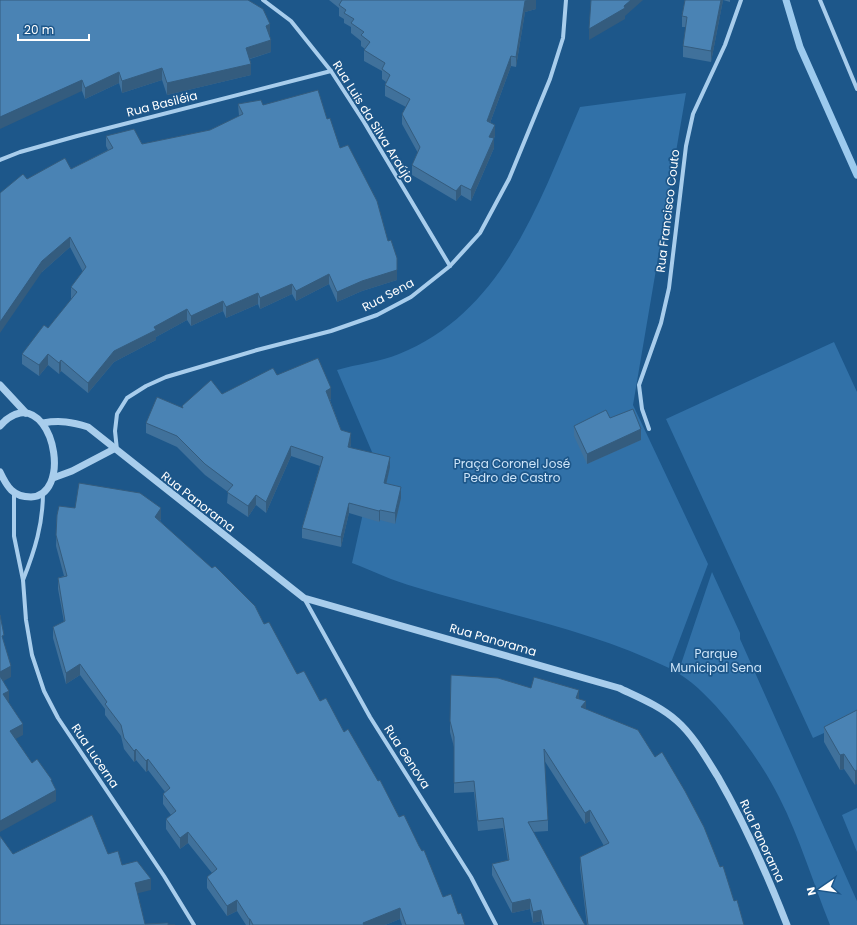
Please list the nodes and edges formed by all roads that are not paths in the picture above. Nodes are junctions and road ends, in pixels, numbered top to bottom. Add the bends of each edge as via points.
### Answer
1 (263, 0) edge
2 (566, 0) edge
3 (740, 0) edge
4 (820, 0) edge
5 (330, 72) junction
6 (857, 89) edge
7 (0, 160) edge
8 (450, 266) junction
9 (0, 385) edge
10 (26, 413) junction
11 (42, 423) junction
12 (0, 426) edge
13 (649, 429) dead end
14 (116, 451) junction
15 (0, 472) edge
16 (53, 478) junction
17 (43, 492) junction
18 (14, 493) junction
19 (23, 580) junction
20 (304, 598) junction
21 (194, 925) edge
22 (496, 925) edge
23 (787, 925) edge

1 - 5 street, Rua Luis da Silva Araújo via 291,21
2 - 8 street, Rua Sena via 563,38 553,72 509,179 480,233
3 - 13 street, Rua Francisco Couto via 725,45 693,114 686,146 669,288 661,323 639,385 642,409
4 - 6 street
5 - 7 street, Rua Basiléia via 77,136
5 - 8 street, Rua Luis da Silva Araújo via 364,122
8 - 14 street, Rua Sena via 411,297 377,315 146,386 127,398 117,414
9 - 10 street
10 - 11 street
10 - 12 street via 10,417
11 - 14 street, Rua Panorama via 56,420 71,421 88,427
11 - 16 street via 53,449
14 - 16 street
14 - 20 street, Rua Panorama
15 - 18 street
16 - 17 street
17 - 18 street via 30,497
17 - 19 street, Rua Lucerna via 43,515 38,539
18 - 19 street, Rua Lucerna via 14,536
19 - 21 street, Rua Lucerna via 32,655 44,691 58,718
20 - 22 street, Rua Genova via 370,717 471,877
20 - 23 street, Rua Panorama via 619,688 658,706 678,722 707,759 729,796 765,870

